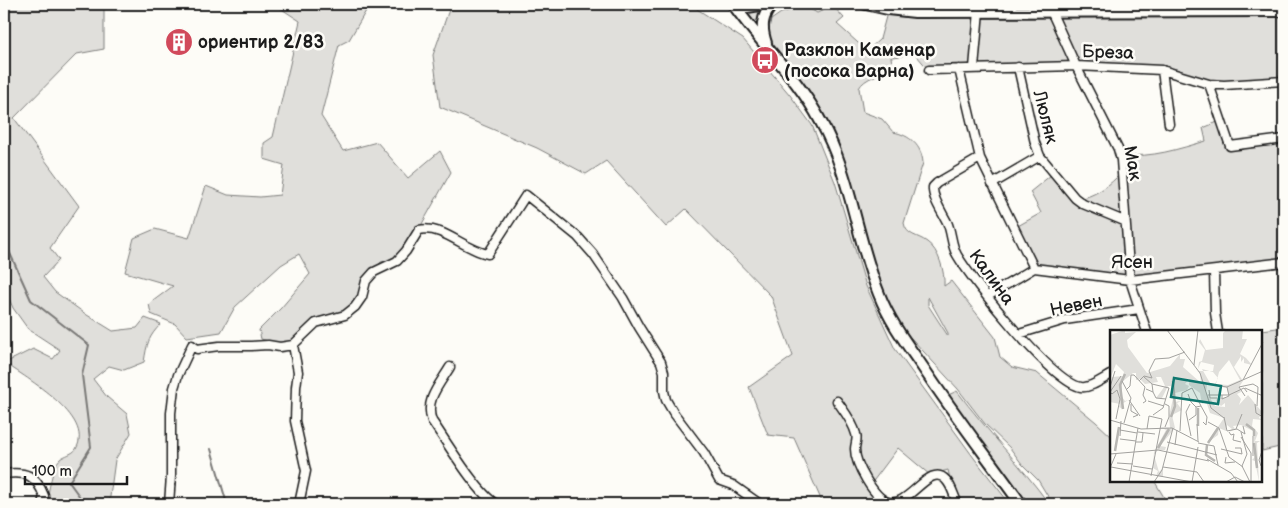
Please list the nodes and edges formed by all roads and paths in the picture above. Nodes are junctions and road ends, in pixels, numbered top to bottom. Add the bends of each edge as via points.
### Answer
1 (733, 4) edge
2 (769, 4) edge
3 (866, 4) edge
4 (979, 11) junction
5 (1052, 11) junction
6 (1284, 11) edge
7 (743, 18) junction
8 (768, 49) junction
9 (1076, 66) junction
10 (1018, 67) junction
11 (974, 68) junction
12 (959, 69) junction
13 (929, 70) dead end
14 (1162, 70) junction
15 (1284, 80) edge
16 (1209, 84) junction
17 (1169, 124) dead end
18 (1284, 139) edge
19 (1040, 156) junction
20 (980, 158) junction
21 (992, 184) junction
22 (1124, 221) junction
23 (1284, 262) edge
24 (1034, 268) junction
25 (1214, 271) junction
26 (1130, 280) junction
27 (988, 296) junction
28 (1139, 308) junction
29 (1146, 330) edge
30 (1218, 330) edge
31 (1019, 334) junction
32 (293, 345) junction
33 (450, 367) dead end
34 (1110, 375) edge
35 (837, 401) dead end
36 (4, 474) edge
37 (42, 504) edge
38 (169, 504) edge
39 (299, 504) edge
40 (496, 504) edge
41 (760, 504) edge
42 (958, 504) edge
43 (1021, 504) edge

1 - 2 street via 747,8
1 - 7 street
2 - 7 street
2 - 8 street via 762,26
3 - 4 street via 908,11
4 - 5 street
4 - 11 street
5 - 6 street
5 - 9 street, Мак
7 - 8 street
8 - 43 street via 802,91 823,124 838,159 888,314 942,396
9 - 10 street, Бреза
9 - 14 street, Бреза
9 - 22 street, Мак via 1118,149
10 - 11 street, Бреза
10 - 19 street, Люляк
11 - 12 street, Бреза
12 - 13 street, Бреза
12 - 20 street
14 - 16 street, Бреза
14 - 17 street
15 - 16 street, Бреза
16 - 18 street via 1230,146
19 - 21 street
19 - 22 street, Люляк via 1075,198
20 - 21 street
20 - 27 street, Калина via 937,183 933,191 950,229 956,253
21 - 24 street
22 - 26 street, Мак
23 - 25 street, Ясен
24 - 26 street, Ясен
24 - 27 street
25 - 26 street, Ясен
25 - 30 street
26 - 28 street, Мак
27 - 31 street, Калина
28 - 29 street, Мак
28 - 31 street, Невен via 1065,320
31 - 34 street, Калина via 1048,366 1080,387
32 - 38 street via 197,349 192,345 174,388
32 - 39 street via 298,372 296,421 306,471
32 - 41 street via 316,323 345,315 355,307 362,297 366,281 374,272 397,261 419,230 427,228 441,232 488,254 526,195 578,237 623,298 661,362 666,400 719,480
33 - 40 street via 429,403 428,412 475,483
35 - 42 street via 857,436 854,451 877,496 887,502 901,501 936,475 948,482
36 - 37 street via 31,476 38,482 44,496

